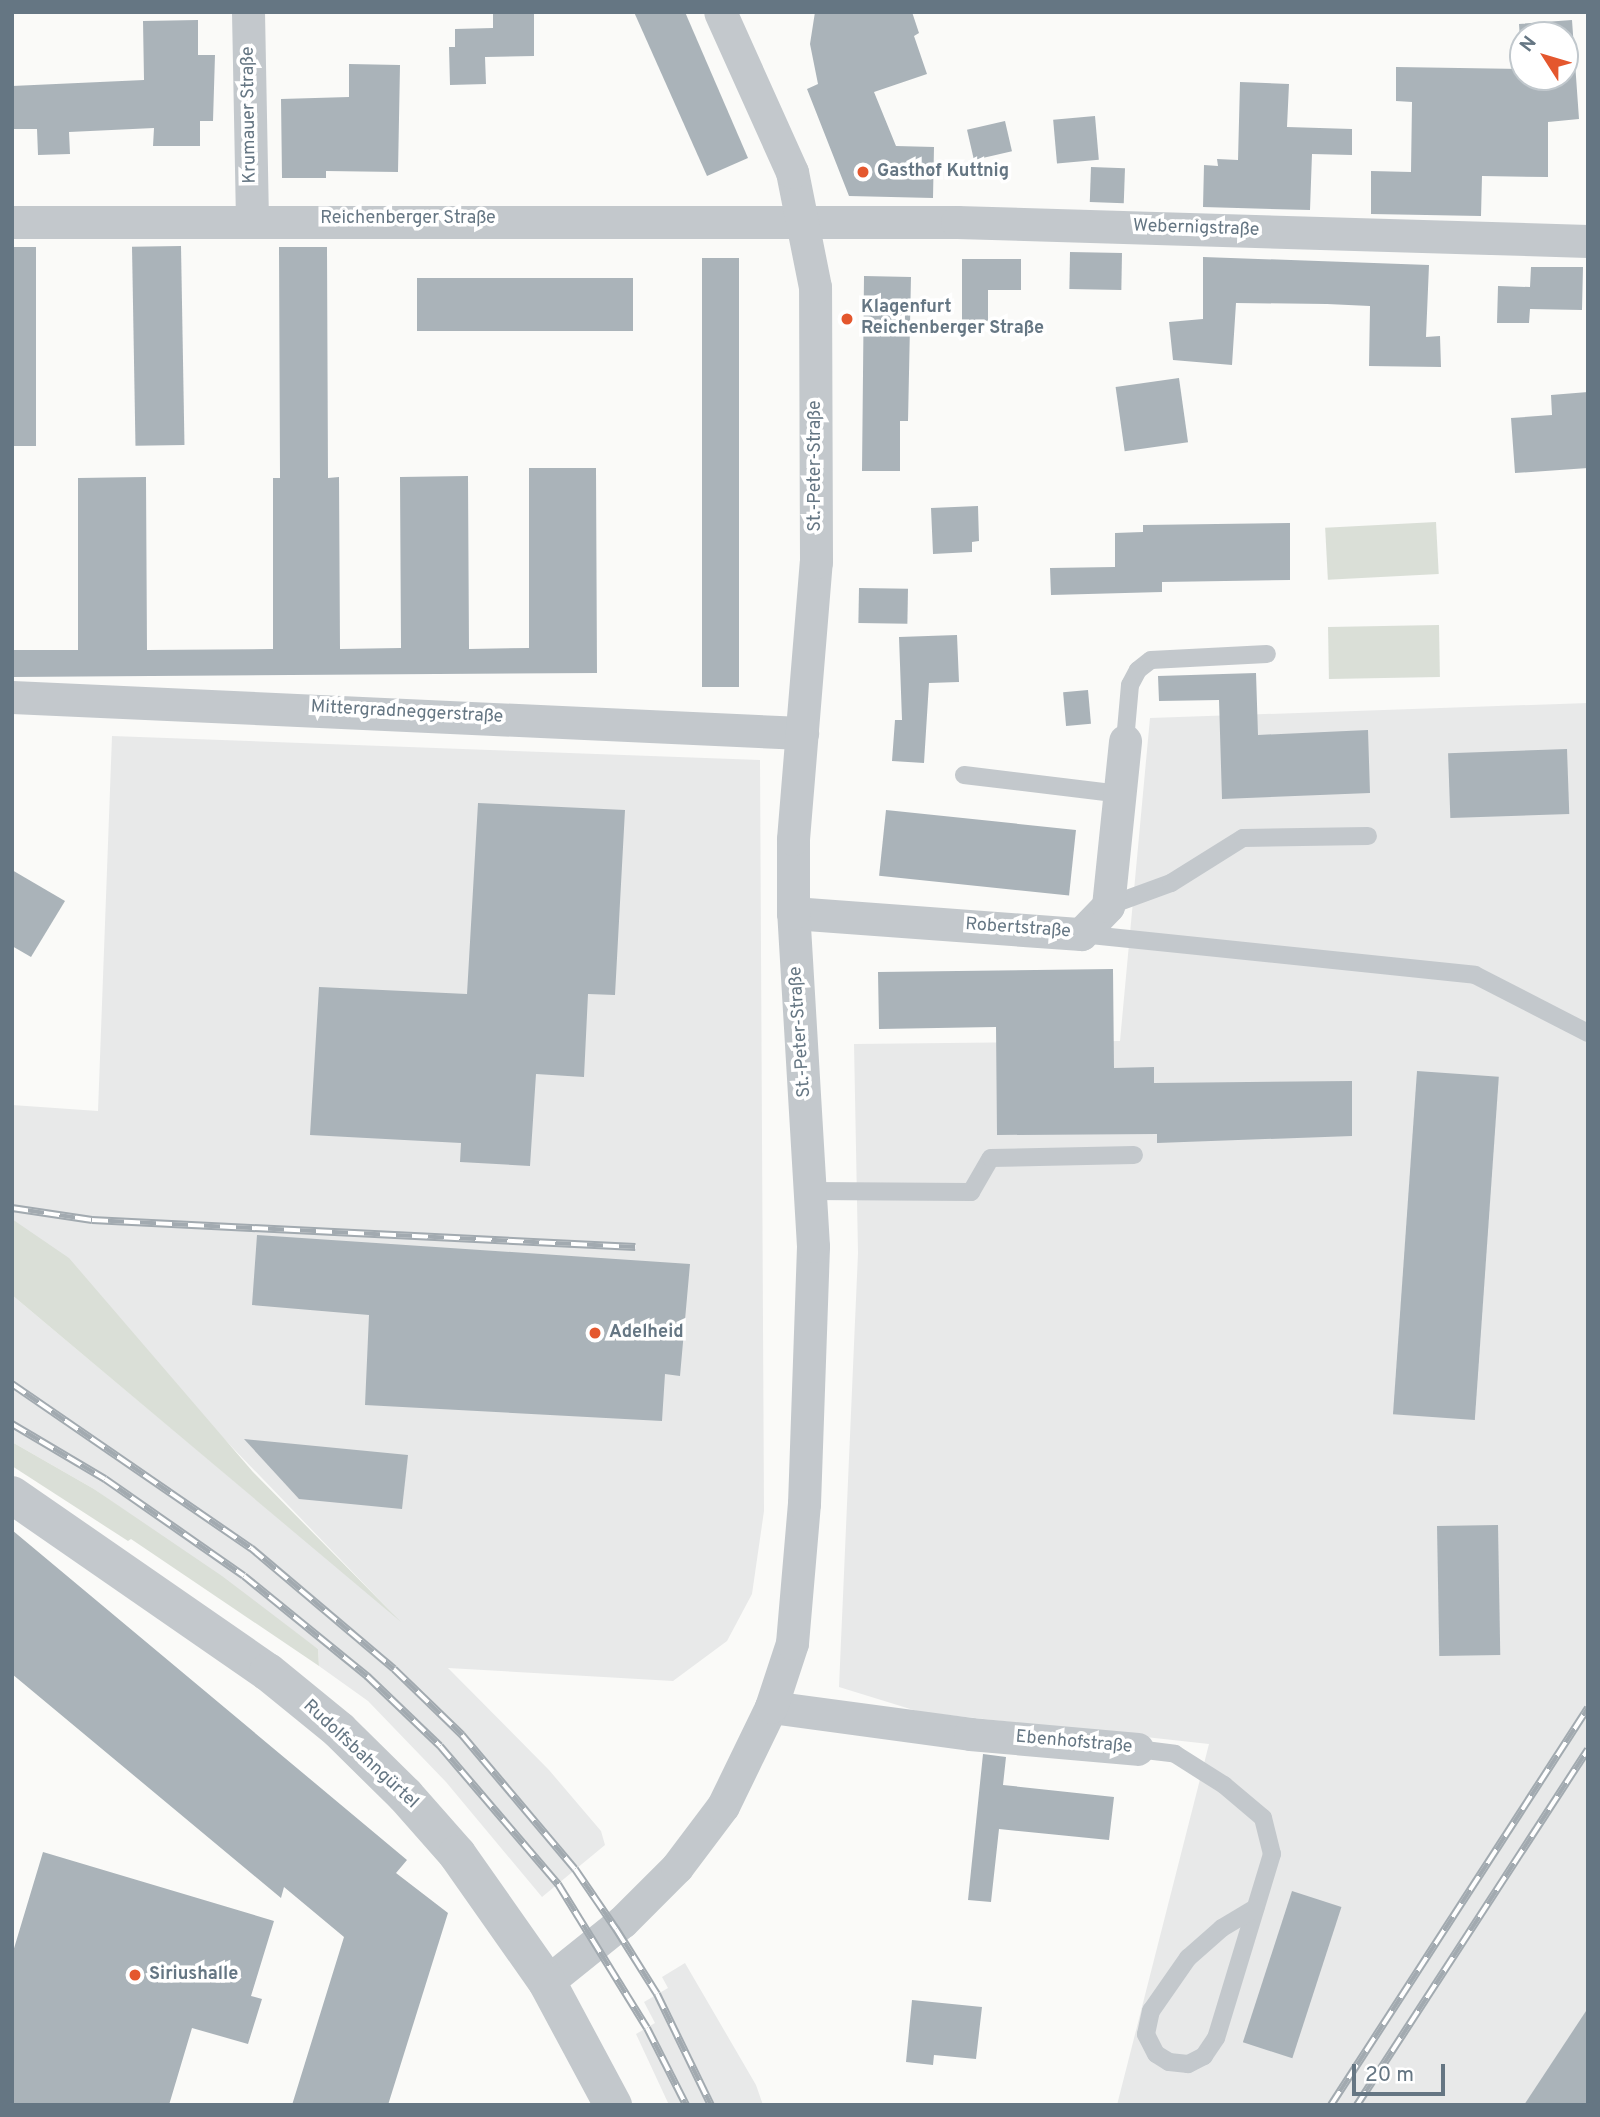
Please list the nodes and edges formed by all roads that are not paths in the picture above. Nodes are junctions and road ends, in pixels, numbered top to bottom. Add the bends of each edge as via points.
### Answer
1 (248, 12) edge
2 (720, 12) edge
3 (253, 219) junction
4 (804, 220) junction
5 (12, 222) edge
6 (1588, 241) edge
7 (1267, 654) dead end
8 (12, 697) edge
9 (802, 733) junction
10 (1125, 741) joint
11 (964, 775) dead end
12 (1120, 794) junction
13 (1368, 836) dead end
14 (1108, 906) junction
15 (793, 913) junction
16 (1082, 934) junction
17 (1588, 1033) edge
18 (1134, 1155) dead end
19 (811, 1191) junction
20 (12, 1495) edge
21 (771, 1707) junction
22 (1137, 1749) joint
23 (1255, 1908) junction
24 (547, 1982) junction
25 (613, 2105) edge

1 - 3 street, Krumauer Straße
2 - 4 street, St.-Peter-Straße via 792,172
3 - 4 street, Reichenberger Straße
3 - 5 street, Reichenberger Straße
4 - 6 street, Webernigstraße
4 - 9 street, St.-Peter-Straße via 815,300 816,562
7 - 10 lane via 1152,660 1138,670 1130,685
8 - 9 street, Mittergradneggerstraße
9 - 15 street, St.-Peter-Straße
10 - 12 street
11 - 12 lane
12 - 14 street
13 - 14 lane via 1243,838 1171,883
14 - 16 street, Robertstraße
15 - 16 street, Robertstraße
15 - 19 street, St.-Peter-Straße
16 - 17 lane via 1475,975
18 - 19 lane via 991,1158 971,1192
19 - 21 street, St.-Peter-Straße via 804,1504 792,1643
20 - 24 street, Rudolfsbahngürtel via 268,1672 339,1730 457,1854
21 - 22 street, Ebenhofstraße via 970,1734
21 - 24 street, St.-Peter-Straße via 723,1806 677,1867 622,1922
22 - 23 lane, Ebenhofstraße via 1175,1754 1224,1785 1263,1818 1272,1854
23 - 23 lane, Ebenhofstraße via 1222,1928 1188,1958 1151,2011 1146,2034 1156,2054 1169,2062 1188,2064 1204,2056 1216,2038
24 - 25 street, Rudolfsbahngürtel

